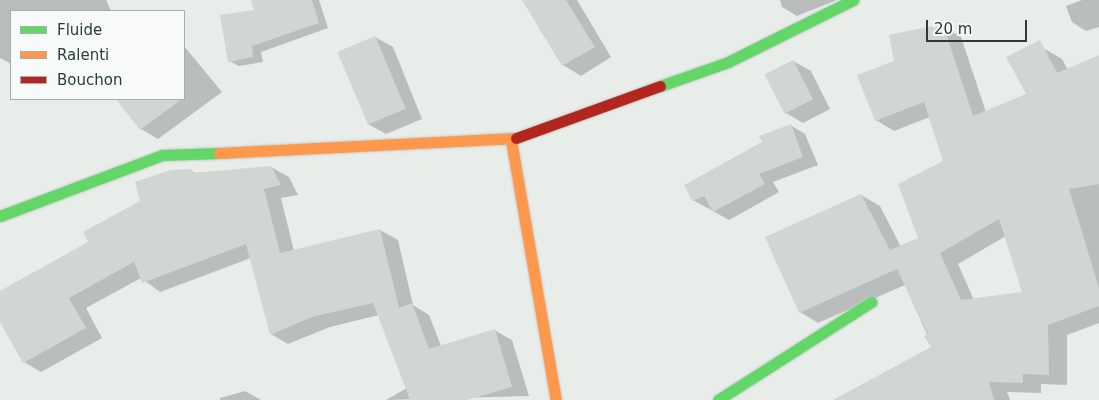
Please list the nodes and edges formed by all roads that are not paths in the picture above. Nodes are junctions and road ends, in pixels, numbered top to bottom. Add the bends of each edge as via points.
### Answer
1 (853, 0) edge
2 (512, 140) junction
3 (0, 216) edge
4 (871, 302) dead end
5 (556, 400) edge
6 (718, 400) edge

1 - 2 street via 720,66
2 - 3 street via 162,155 110,171
2 - 5 street
4 - 6 street

